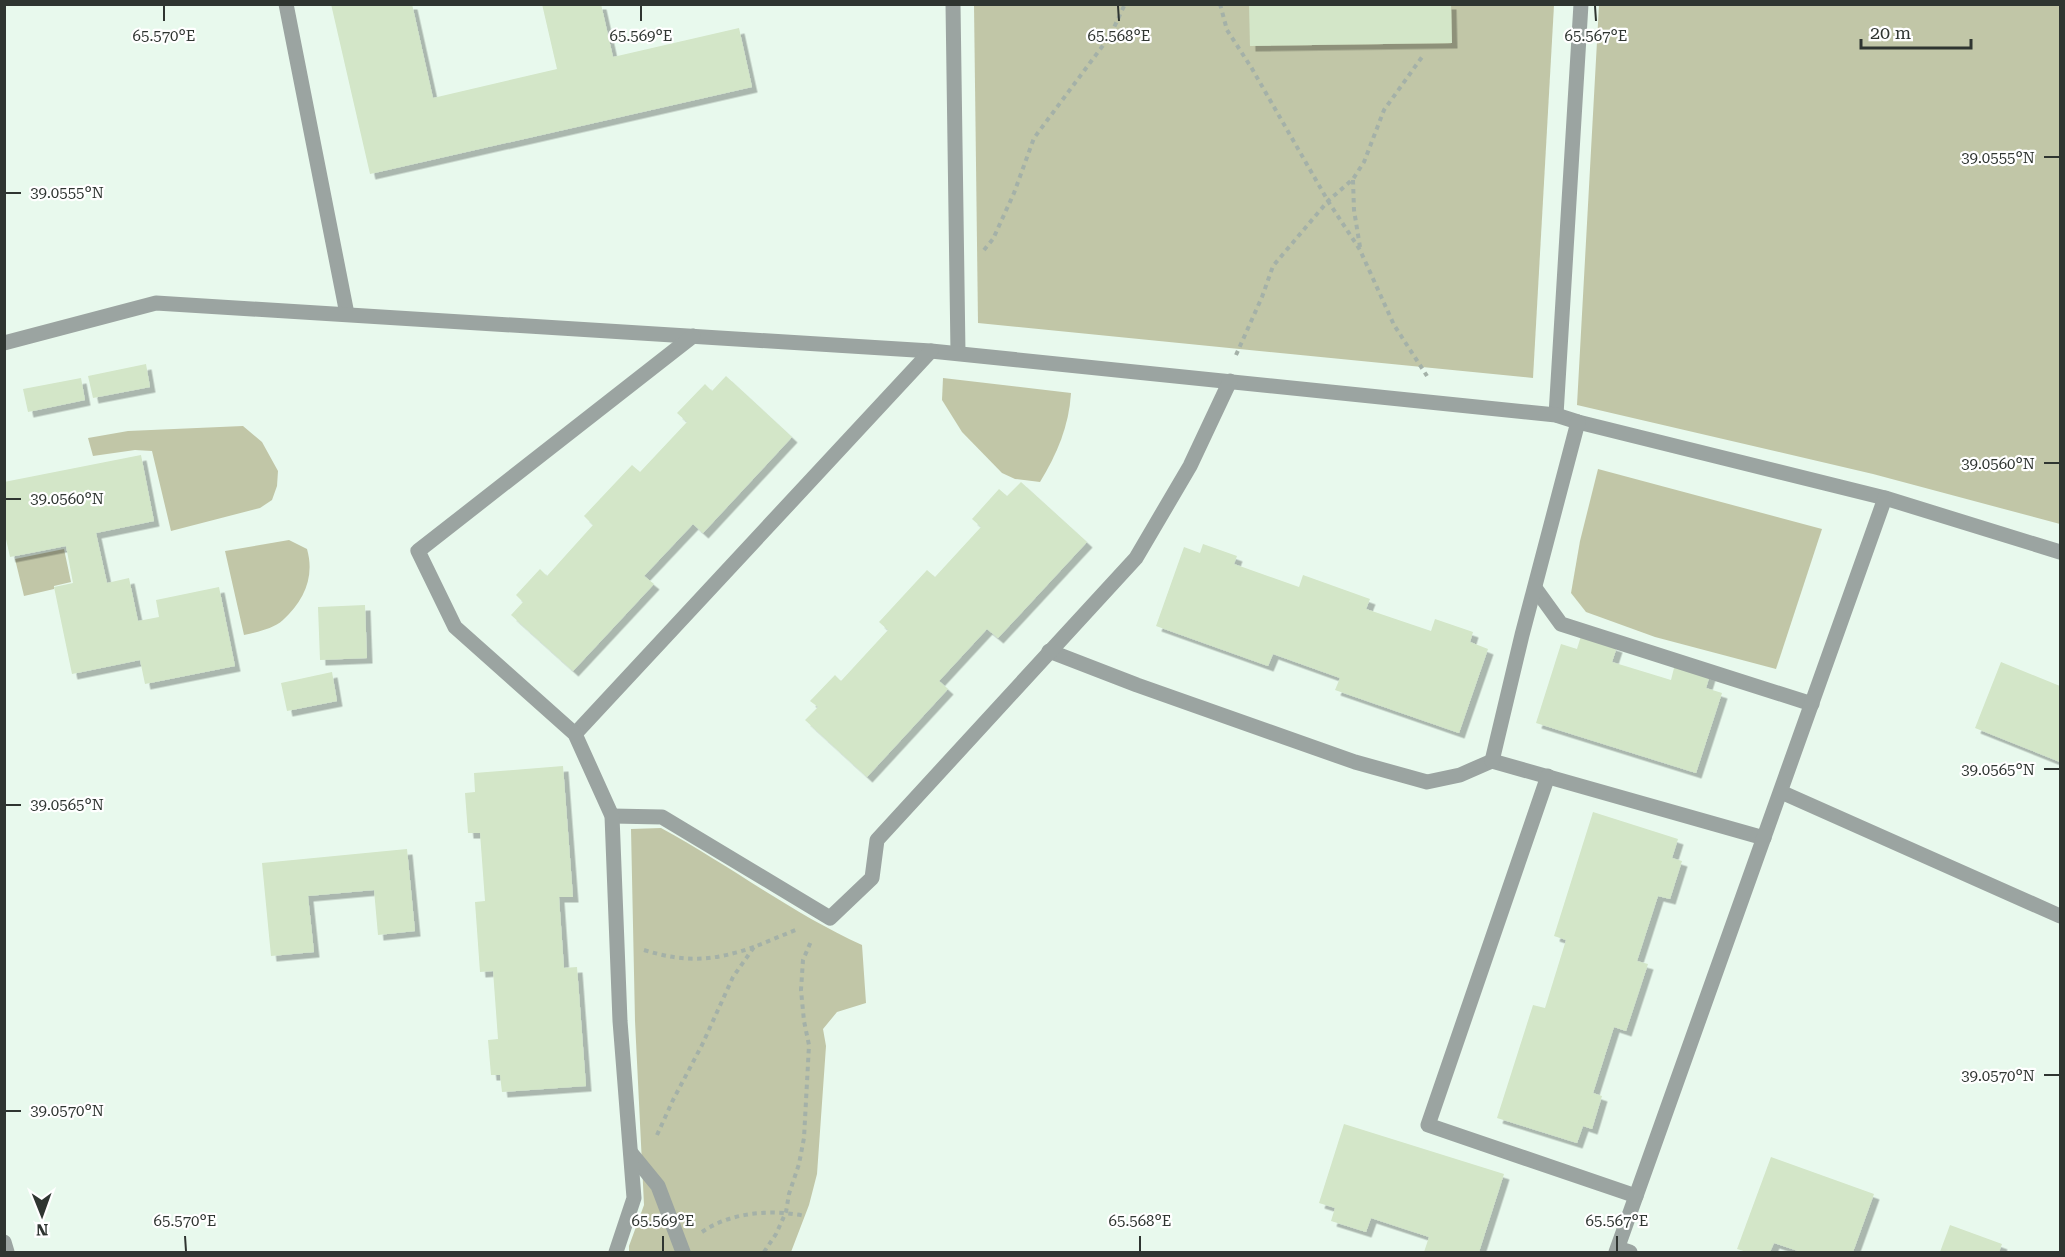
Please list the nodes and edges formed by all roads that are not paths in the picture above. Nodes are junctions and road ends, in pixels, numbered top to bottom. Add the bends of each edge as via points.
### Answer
1 (286, 4) edge
2 (953, 4) edge
3 (1581, 4) edge
4 (347, 314) junction
5 (693, 336) junction
6 (4, 343) edge
7 (931, 351) junction
8 (958, 353) junction
9 (1230, 381) junction
10 (1556, 416) junction
11 (1578, 422) junction
12 (1885, 498) junction
13 (2061, 552) edge
14 (1534, 588) junction
15 (1049, 651) junction
16 (1812, 704) junction
17 (575, 734) junction
18 (1492, 760) junction
19 (1548, 776) junction
20 (1780, 792) junction
21 (612, 816) junction
22 (1764, 838) junction
23 (2061, 916) edge
24 (635, 1159) junction
25 (1636, 1196) junction
26 (4, 1242) edge
27 (681, 1248) edge
28 (1621, 1251) edge
29 (7, 1252) edge
30 (616, 1252) edge

1 - 4 street
2 - 8 street
3 - 10 street
4 - 5 street
4 - 6 street via 156,303
5 - 7 street
5 - 17 street via 418,551 455,627
7 - 8 street
7 - 17 street
8 - 9 street
9 - 10 street
9 - 15 street via 1190,466 1136,558
10 - 11 street
11 - 12 street
11 - 14 street
12 - 13 street
12 - 16 street
14 - 16 street via 1562,624
14 - 18 street
15 - 18 street via 1355,762 1427,783 1460,775
15 - 21 street via 877,840 872,878 830,918 662,817
16 - 20 street
17 - 21 street
18 - 19 street
19 - 22 street
19 - 25 street via 1428,1125
20 - 22 street
20 - 23 street
21 - 24 street via 620,1021
22 - 25 street
24 - 27 street via 658,1186
24 - 30 street via 634,1198
25 - 28 street
26 - 29 street

